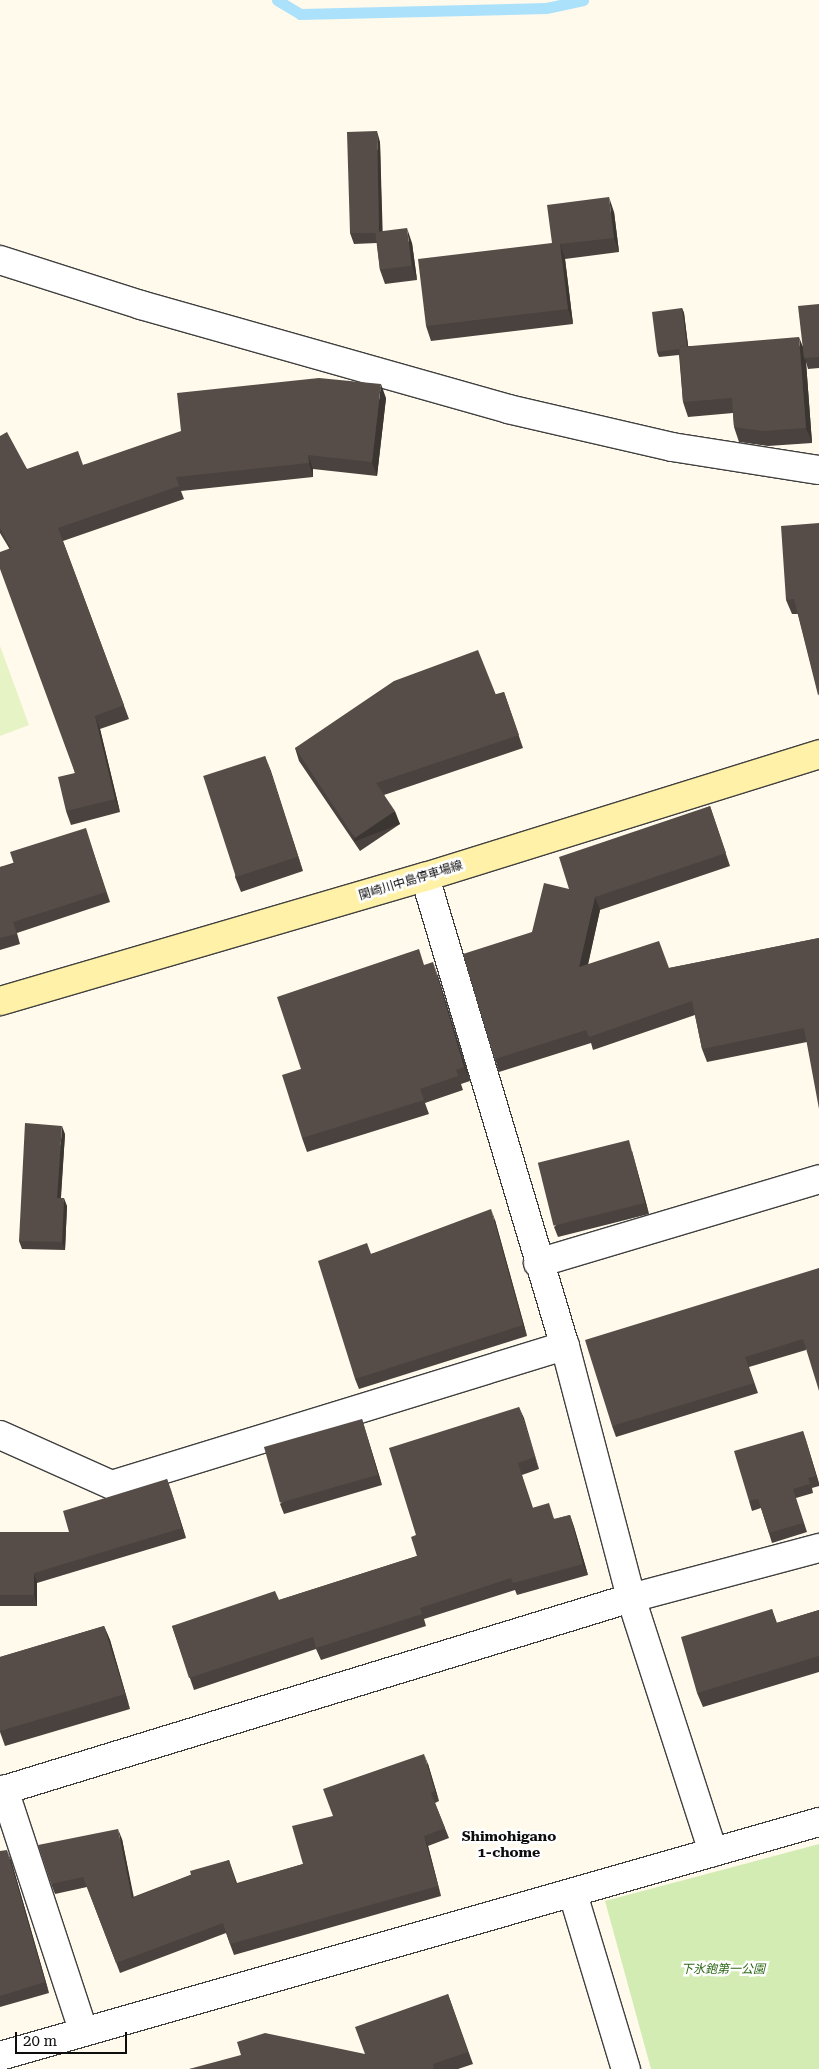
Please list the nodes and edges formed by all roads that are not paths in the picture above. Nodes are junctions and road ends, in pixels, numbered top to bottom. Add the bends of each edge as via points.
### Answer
1 (0, 260) edge
2 (819, 470) edge
3 (819, 754) edge
4 (425, 877) junction
5 (0, 1001) edge
6 (819, 1179) edge
7 (538, 1262) junction
8 (565, 1346) junction
9 (0, 1434) edge
10 (819, 1548) edge
11 (631, 1598) junction
12 (819, 1822) edge
13 (713, 1852) junction
14 (573, 1894) junction
15 (83, 2030) junction
16 (0, 2056) edge
17 (626, 2069) edge

1 - 2 street via 142,305 508,409 672,447
3 - 4 main road, 関崎川中島停車場線
4 - 5 main road, 関崎川中島停車場線
4 - 7 street
6 - 7 street
7 - 8 street
8 - 9 street via 112,1485
8 - 11 street
10 - 11 street
11 - 13 street
11 - 15 street via 4,1790
12 - 13 street
13 - 14 street
14 - 15 street
14 - 17 street
15 - 16 street

